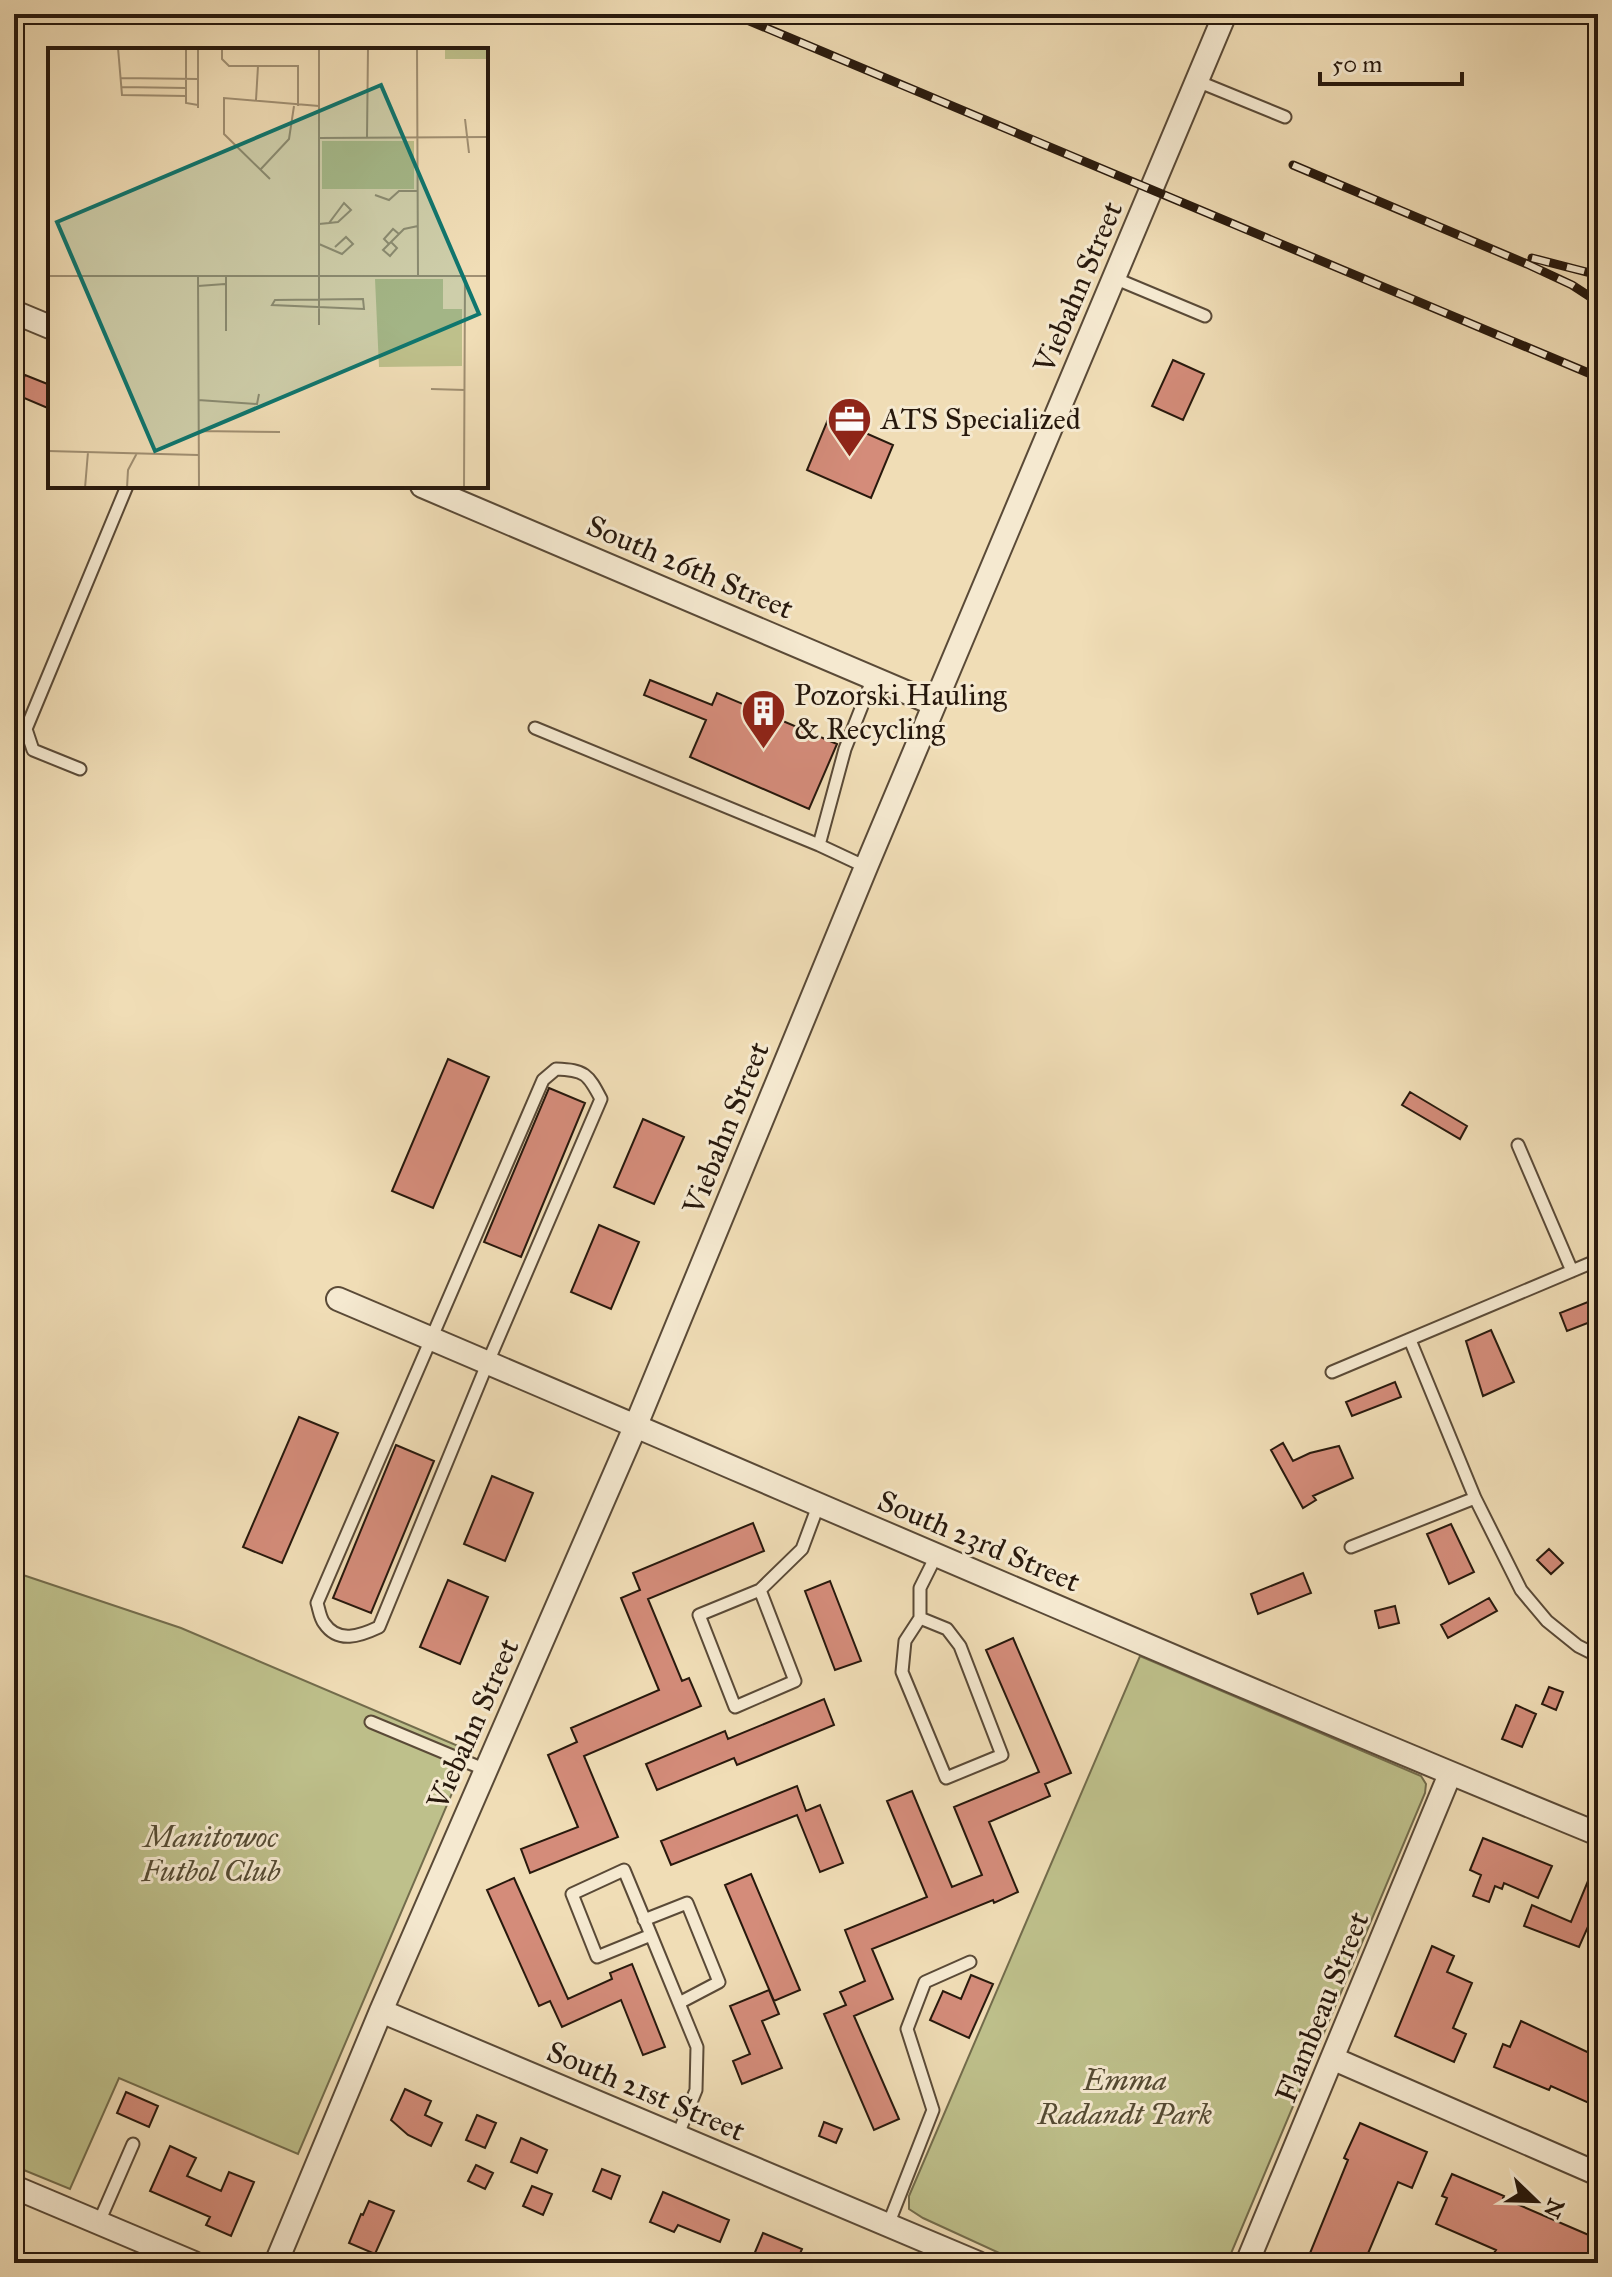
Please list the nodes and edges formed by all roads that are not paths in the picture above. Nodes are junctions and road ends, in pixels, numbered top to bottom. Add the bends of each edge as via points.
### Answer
1 (1225, 14) edge
2 (1197, 81) junction
3 (1285, 117) dead end
4 (1114, 278) junction
5 (14, 312) edge
6 (1205, 316) dead end
7 (48, 326) edge
8 (126, 488) edge
9 (427, 488) edge
10 (873, 678) junction
11 (934, 704) junction
12 (535, 728) dead end
13 (80, 769) dead end
14 (819, 845) junction
15 (866, 867) junction
16 (1518, 1145) dead end
17 (1598, 1260) edge
18 (1572, 1271) junction
19 (338, 1299) dead end
20 (432, 1339) junction
21 (1410, 1340) junction
22 (488, 1362) junction
23 (1332, 1372) dead end
24 (636, 1425) junction
25 (1475, 1498) junction
26 (818, 1506) junction
27 (1351, 1547) dead end
28 (936, 1556) junction
29 (760, 1590) junction
30 (920, 1618) junction
31 (1598, 1656) edge
32 (371, 1722) dead end
33 (486, 1770) junction
34 (1450, 1774) junction
35 (1598, 1834) edge
36 (644, 1920) junction
37 (651, 1935) junction
38 (970, 1962) dead end
39 (679, 2003) junction
40 (381, 2011) junction
41 (1334, 2059) junction
42 (677, 2137) junction
43 (133, 2144) dead end
44 (1598, 2174) edge
45 (14, 2187) edge
46 (99, 2222) junction
47 (888, 2225) junction
48 (194, 2263) edge
49 (276, 2263) edge
50 (978, 2263) edge
51 (1247, 2263) edge

1 - 2 street, Viebahn Street
2 - 3 lane
2 - 4 street, Viebahn Street
4 - 6 lane
4 - 11 street, Viebahn Street
5 - 7 street
8 - 13 lane via 26,729 33,750
9 - 10 street, South 26th Street
10 - 11 street, South 26th Street
10 - 14 lane via 845,749
11 - 15 street, Viebahn Street
12 - 14 lane
14 - 15 lane
15 - 24 street, Viebahn Street
16 - 18 lane
17 - 18 lane
18 - 21 lane
19 - 20 street, South 23rd Street
20 - 22 street, South 23rd Street
20 - 22 lane via 543,1080 556,1069 576,1069 591,1079 601,1099
20 - 22 lane via 317,1603 323,1622 338,1635 358,1637 379,1627
21 - 23 lane
21 - 25 lane
22 - 24 street, South 23rd Street
24 - 26 street, South 23rd Street
24 - 33 street, Viebahn Street
25 - 27 lane
25 - 31 lane via 1521,1590 1547,1621
26 - 28 street, South 23rd Street
26 - 29 lane via 802,1549
28 - 30 lane via 920,1588
28 - 34 street, South 23rd Street
29 - 29 lane via 699,1615 735,1707 795,1681
30 - 30 lane via 947,1629 960,1646 1002,1755 946,1778 902,1672 905,1641
32 - 33 lane
33 - 40 street, Viebahn Street
34 - 35 street, South 23rd Street
34 - 41 street, Flambeau Street
36 - 37 lane
36 - 37 lane via 624,1870 572,1894 597,1957
36 - 39 lane via 687,1903 719,1982
37 - 39 lane
38 - 47 lane via 925,1982 907,2029 933,2110
39 - 42 lane via 697,2047 696,2090
40 - 42 street, South 21st Street
40 - 49 street, Viebahn Street
41 - 44 street
41 - 51 street, Flambeau Street
42 - 47 street, South 21st Street
43 - 46 lane
45 - 46 street
46 - 48 street
47 - 50 street, South 21st Street

